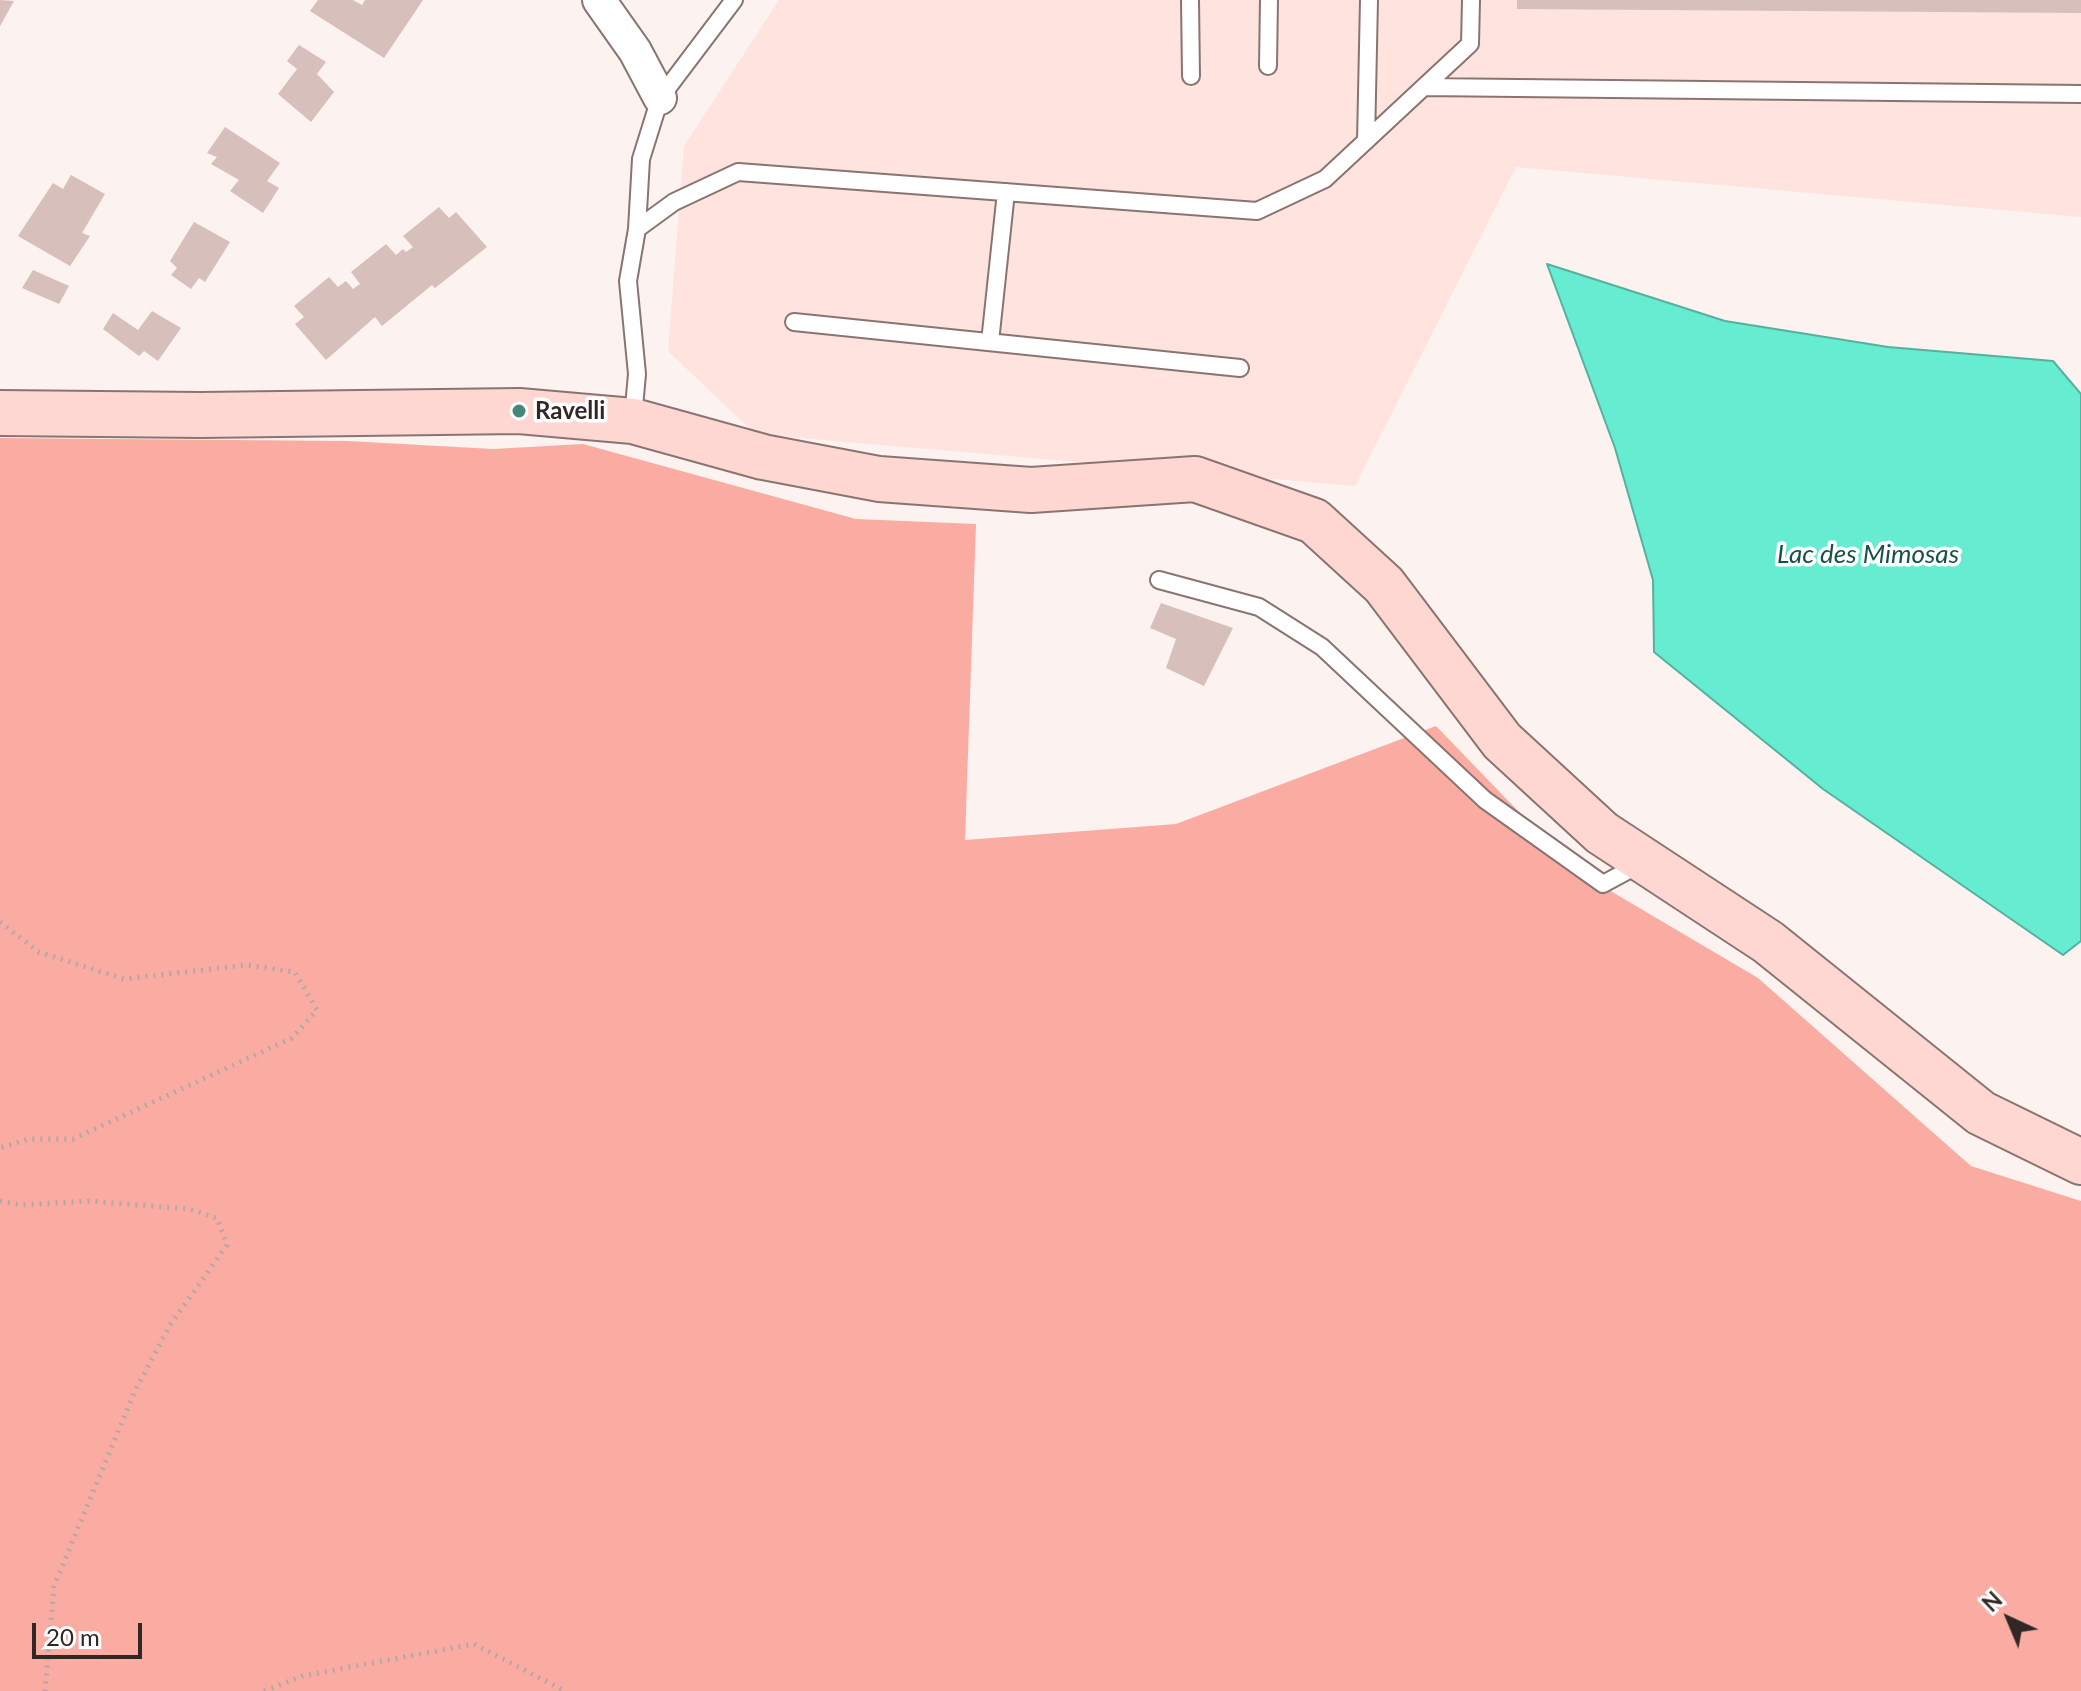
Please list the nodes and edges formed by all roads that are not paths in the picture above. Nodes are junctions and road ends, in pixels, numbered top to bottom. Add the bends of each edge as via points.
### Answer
1 (599, 0) edge
2 (734, 0) edge
3 (1190, 0) edge
4 (1269, 0) edge
5 (1369, 0) edge
6 (1471, 0) edge
7 (1268, 66) dead end
8 (1191, 76) dead end
9 (1424, 87) junction
10 (2081, 94) edge
11 (660, 98) junction
12 (1366, 141) junction
13 (1006, 192) junction
14 (637, 229) junction
15 (794, 322) dead end
16 (990, 342) junction
17 (1240, 368) dead end
18 (0, 413) edge
19 (633, 421) junction
20 (1159, 580) dead end
21 (1645, 861) junction
22 (2081, 1162) edge

1 - 11 street
2 - 11 lane
3 - 8 lane
4 - 7 lane
5 - 12 lane
6 - 9 lane via 1470,44
9 - 10 lane
9 - 12 lane
11 - 14 lane via 641,159
12 - 13 lane via 1325,179 1257,211
13 - 14 lane via 738,172 674,202
13 - 16 lane
14 - 19 lane via 628,281 637,374
15 - 16 lane
16 - 17 lane
18 - 19 main road via 519,411
19 - 21 main road via 763,457 879,479 1031,490 1195,479 1314,521 1384,585 1502,741 1602,833
20 - 21 lane via 1259,607 1322,647 1485,800 1603,884
21 - 22 main road via 1768,942 1981,1113

